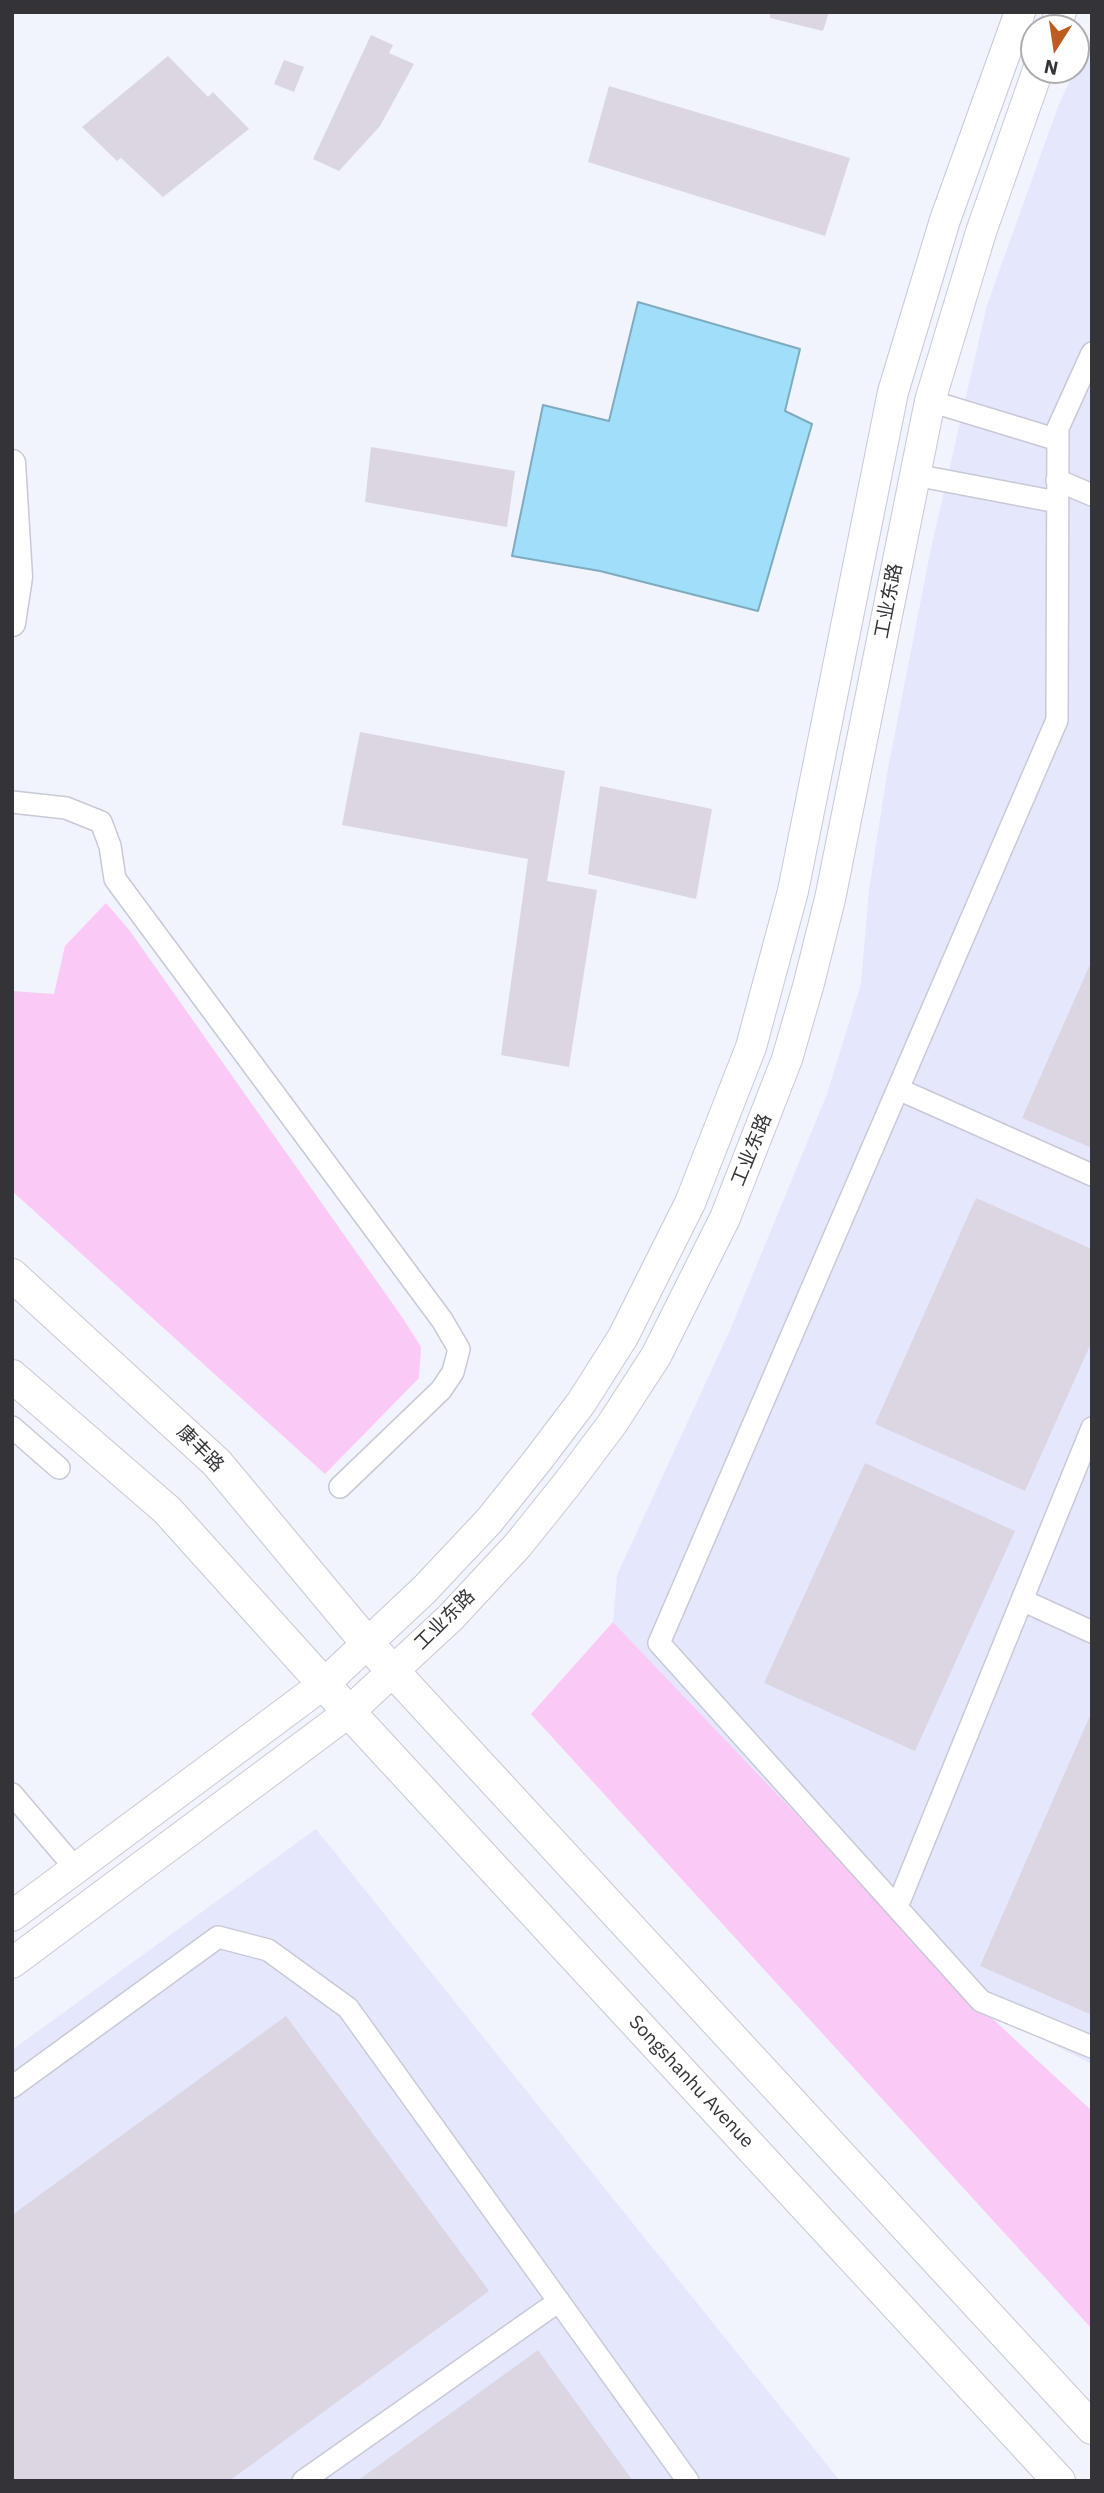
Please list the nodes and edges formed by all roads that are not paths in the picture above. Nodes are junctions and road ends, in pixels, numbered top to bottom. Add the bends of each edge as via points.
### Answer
1 (1020, 12) edge
2 (1033, 84) edge
3 (1092, 353) edge
4 (930, 401) junction
5 (1058, 440) junction
6 (12, 463) edge
7 (915, 475) junction
8 (1058, 480) junction
9 (1092, 495) edge
10 (1058, 502) junction
11 (12, 620) edge
12 (12, 802) edge
13 (898, 1089) junction
14 (1092, 1175) edge
15 (12, 1275) edge
16 (12, 1376) edge
17 (12, 1427) edge
18 (1092, 1428) edge
19 (59, 1468) dead end
20 (340, 1487) dead end
21 (1022, 1600) junction
22 (1092, 1632) edge
23 (367, 1643) junction
24 (393, 1671) junction
25 (325, 1683) junction
26 (349, 1712) junction
27 (14, 1798) edge
28 (76, 1869) junction
29 (897, 1907) junction
30 (12, 1916) edge
31 (12, 1963) edge
32 (1092, 2047) edge
33 (12, 2087) edge
34 (559, 2301) junction
35 (1092, 2428) edge
36 (303, 2481) edge
37 (688, 2481) edge
38 (1059, 2481) edge

1 - 23 main road, 工业东路 via 945,220 893,392 793,891 751,1047 722,1125 656,1274 624,1337 581,1403 489,1521
2 - 4 main road, 工业东路 via 981,232
3 - 5 street via 1058,429
4 - 5 street
4 - 7 main road, 工业东路
5 - 8 street
6 - 11 street via 19,576
7 - 10 street
7 - 24 main road, 工业东路 via 809,983 787,1059 724,1218 656,1356 612,1424 518,1545
8 - 9 street
8 - 10 street
10 - 13 street via 1058,720
12 - 20 street via 66,808 101,822 115,879 459,1349 453,1372 441,1390
13 - 14 street
13 - 29 street via 659,1643
15 - 23 main road, 康丰路 via 217,1464
16 - 25 main road via 167,1510
17 - 19 street
18 - 21 street
21 - 22 street
21 - 29 street
23 - 24 main road
23 - 25 main road, 工业东路
24 - 26 main road, 工业东路
24 - 35 main road
25 - 26 main road, Songshanhu Avenue
25 - 28 main road, 工业东路
26 - 31 main road, 工业东路
26 - 38 main road, Songshanhu Avenue
27 - 28 street
28 - 30 main road, 工业东路
29 - 32 street via 981,2001
33 - 34 street via 218,1937 268,1950 348,2008
34 - 36 street
34 - 37 street

